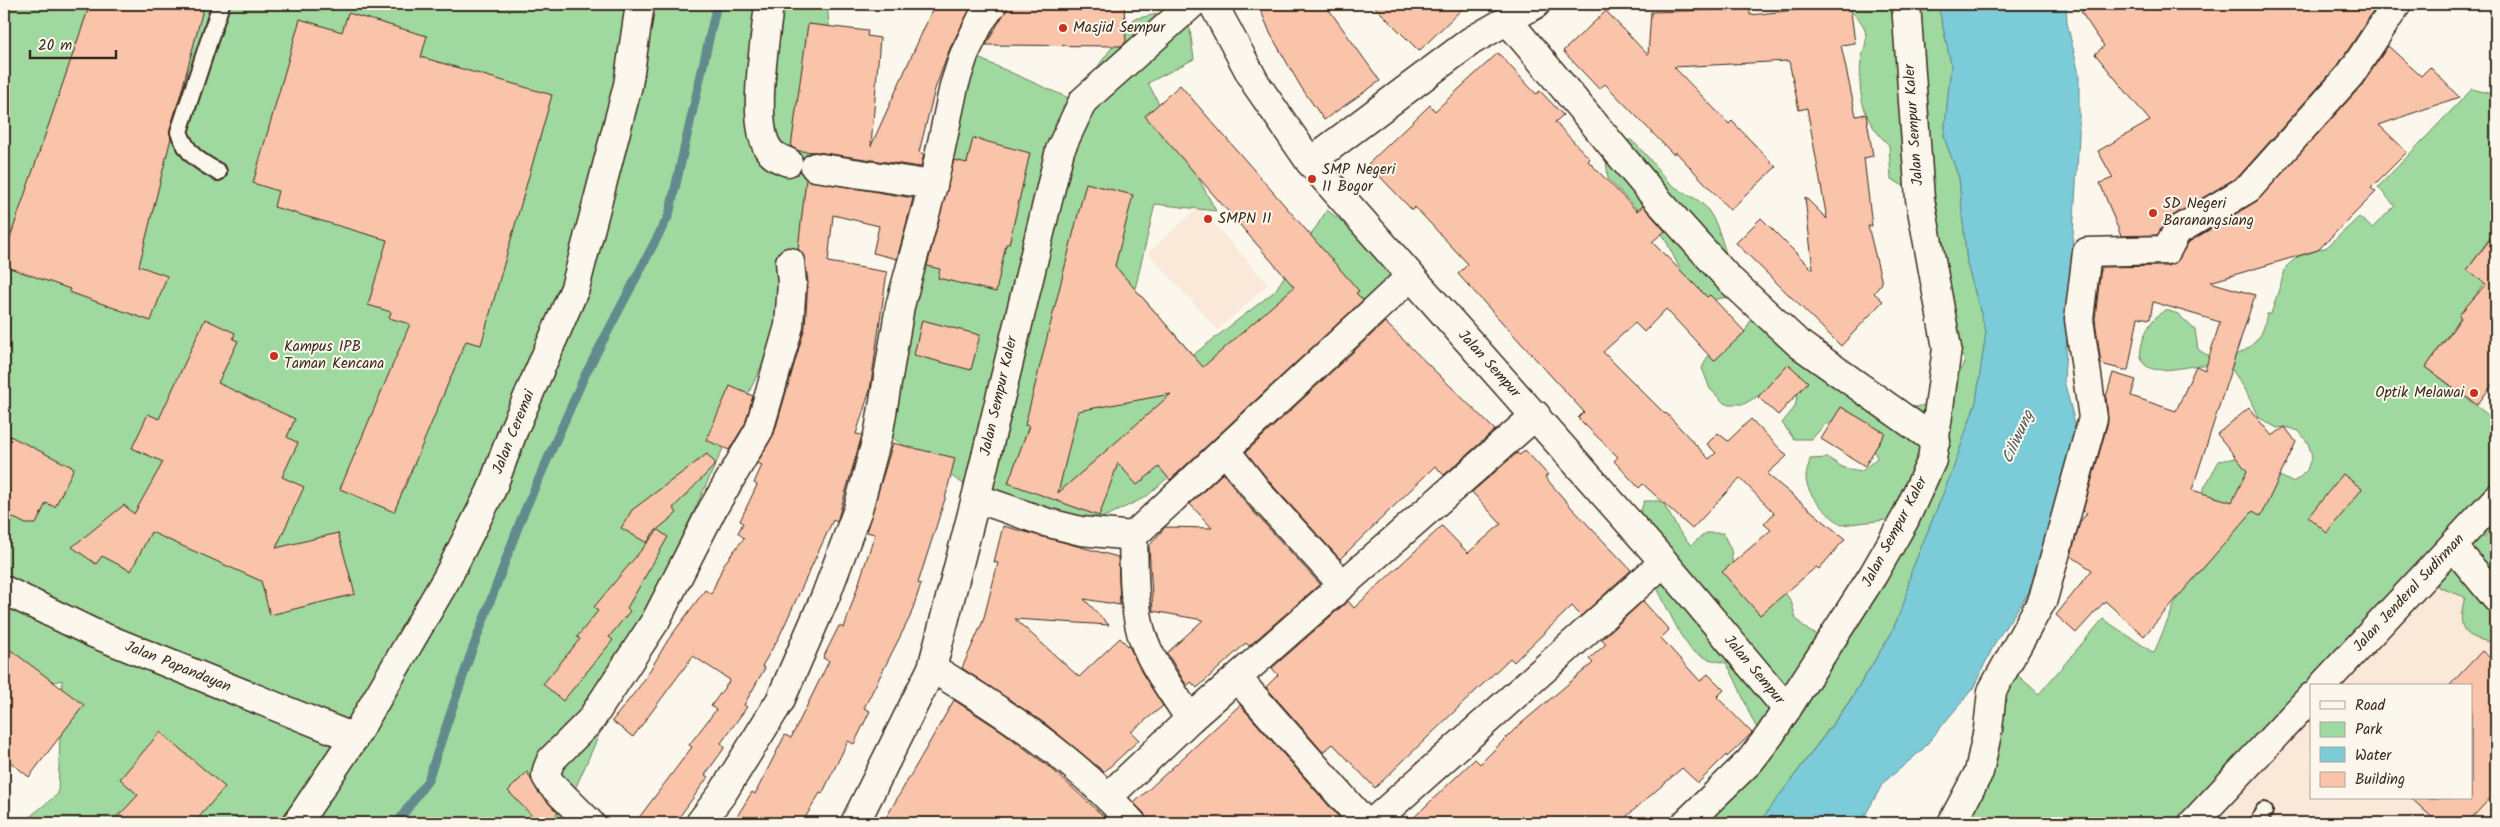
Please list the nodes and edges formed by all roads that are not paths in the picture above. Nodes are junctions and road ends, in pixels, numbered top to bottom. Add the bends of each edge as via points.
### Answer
1 (221, 4) edge
2 (640, 4) edge
3 (769, 4) edge
4 (993, 4) edge
5 (1192, 4) edge
6 (1212, 4) edge
7 (1536, 4) edge
8 (1906, 4) edge
9 (2396, 4) edge
10 (1508, 21) junction
11 (788, 162) dead end
12 (1310, 162) junction
13 (815, 167) dead end
14 (218, 172) dead end
15 (933, 185) junction
16 (790, 262) dead end
17 (1410, 278) junction
18 (1536, 415) junction
19 (1936, 441) junction
20 (1225, 450) junction
21 (976, 498) junction
22 (2496, 500) edge
23 (1133, 536) junction
24 (2453, 546) junction
25 (1664, 562) junction
26 (1343, 585) junction
27 (4, 590) edge
28 (2496, 598) edge
29 (932, 668) junction
30 (1237, 678) junction
31 (2324, 684) edge
32 (2310, 698) edge
33 (1787, 709) junction
34 (1190, 719) junction
35 (354, 738) junction
36 (1109, 796) junction
37 (297, 823) edge
38 (590, 823) edge
39 (700, 823) edge
40 (855, 823) edge
41 (1132, 823) edge
42 (1365, 823) edge
43 (1372, 823) edge
44 (1686, 823) edge
45 (1952, 823) edge
46 (2193, 823) edge

1 - 14 lane via 180,132 185,148 197,160
2 - 35 street, Jalan Ceremai via 628,85 574,288 491,491 447,578
3 - 11 street via 760,108 763,137 775,157
4 - 15 street via 981,20 964,55 954,86
5 - 21 street, Jalan Sempur Kaler via 1083,101 1060,150
6 - 12 street, Jalan Sempur via 1256,84
7 - 10 street
8 - 19 street, Jalan Sempur Kaler via 1919,191 1946,348
9 - 45 street via 2350,74 2249,188 2177,231 2167,250 2087,252 2079,318 2092,418 2043,600 1992,691 1979,772
10 - 12 street via 1471,41
10 - 19 street via 1644,185 1728,278 1799,344
12 - 17 street, Jalan Sempur
13 - 15 street
15 - 39 street via 900,306 879,431 858,509 826,596 780,702
16 - 38 street via 789,326 759,430 712,510 656,620 590,721 551,760 547,770 546,776 551,784
17 - 18 street, Jalan Sempur
17 - 20 street
18 - 25 street, Jalan Sempur
18 - 26 street
19 - 33 street, Jalan Sempur Kaler via 1932,460 1906,519
20 - 23 street
20 - 26 street via 1262,497
21 - 23 street via 1081,531
21 - 29 street, Jalan Sempur Kaler
22 - 24 street, Jalan Jenderal Sudirman
23 - 34 street via 1136,606 1141,633 1151,656
24 - 28 street
24 - 31 street, Jalan Jenderal Sudirman
25 - 33 street, Jalan Sempur
25 - 43 street
26 - 30 street
27 - 35 street, Jalan Papandayan via 93,634
29 - 36 street via 994,706 1048,745
29 - 40 street, Jalan Sempur Kaler
30 - 34 street
30 - 42 street
32 - 46 street
33 - 44 street, Jalan Sempur Kaler via 1750,761
34 - 36 street
35 - 37 street, Jalan Ceremai
36 - 41 street

